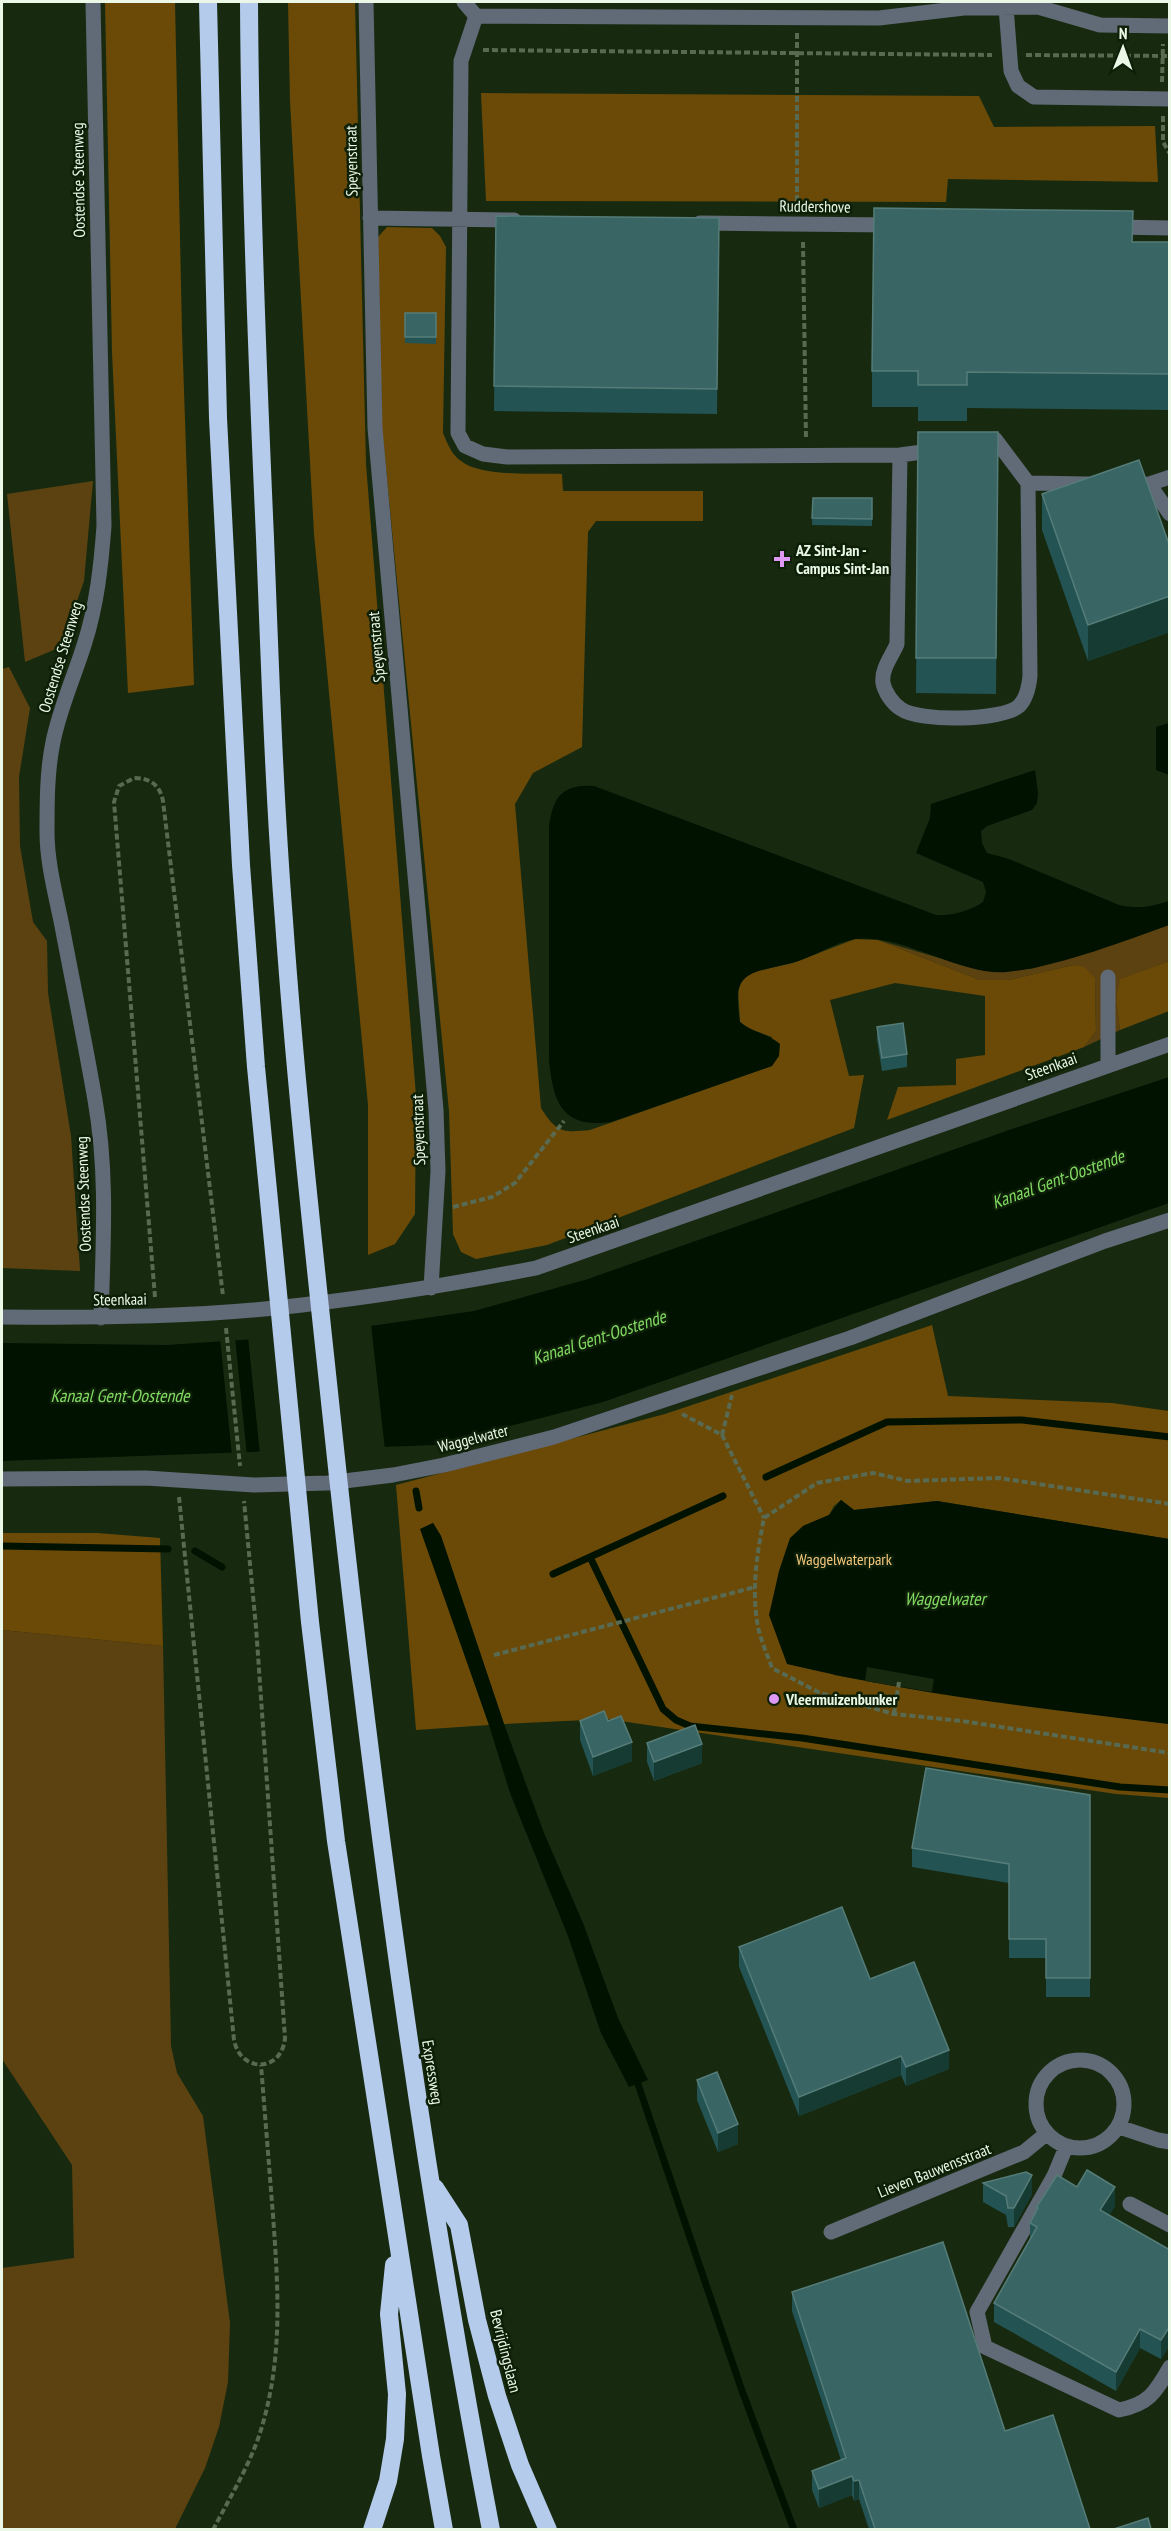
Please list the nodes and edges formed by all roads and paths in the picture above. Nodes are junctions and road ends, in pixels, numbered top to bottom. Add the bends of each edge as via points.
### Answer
1 (93, 2) edge
2 (208, 2) edge
3 (249, 2) edge
4 (366, 2) edge
5 (464, 2) edge
6 (1006, 7) junction
7 (476, 16) junction
8 (1170, 26) edge
9 (464, 50) junction
10 (1010, 55) junction
11 (1170, 56) edge
12 (1170, 99) edge
13 (370, 218) junction
14 (460, 220) junction
15 (530, 220) edge
16 (681, 222) edge
17 (902, 225) edge
18 (1100, 227) edge
19 (1170, 228) edge
20 (971, 444) edge
21 (948, 449) edge
22 (900, 455) junction
23 (1170, 477) edge
24 (1028, 483) junction
25 (1149, 484) junction
26 (1170, 514) edge
27 (1108, 977) dead end
28 (1170, 1044) edge
29 (1108, 1065) junction
30 (564, 1121) dead end
31 (435, 1212) junction
32 (1170, 1220) edge
33 (431, 1288) junction
34 (223, 1300) dead end
35 (157, 1316) junction
36 (2, 1317) edge
37 (101, 1318) junction
38 (226, 1323) dead end
39 (736, 1377) junction
40 (660, 1402) junction
41 (722, 1435) junction
42 (241, 1475) dead end
43 (2, 1479) edge
44 (179, 1481) junction
45 (243, 1498) dead end
46 (1170, 1504) edge
47 (764, 1518) junction
48 (755, 1587) junction
49 (494, 1655) dead end
50 (899, 1682) dead end
51 (894, 1714) junction
52 (1170, 1753) edge
53 (261, 2065) junction
54 (1119, 2127) junction
55 (1046, 2134) junction
56 (1170, 2142) edge
57 (1066, 2147) junction
58 (431, 2182) junction
59 (1130, 2204) dead end
60 (1170, 2225) edge
61 (831, 2232) dead end
62 (397, 2238) junction
63 (1170, 2367) edge
64 (213, 2529) edge
65 (372, 2529) edge
66 (444, 2529) edge
67 (491, 2529) edge
68 (548, 2529) edge

1 - 37 street, Oostendse Steenweg via 104,526 96,603 53,742 47,836 103,1156
2 - 62 highway via 218,417 246,936 310,1622 336,1841
3 - 58 highway, Expressweg via 259,388 284,921 310,1221 353,1618 402,2003
4 - 13 street, Speyenstraat
5 - 7 street
6 - 7 street via 879,18
6 - 8 street via 1038,7 1100,25
6 - 10 street
7 - 9 street
9 - 10 path
9 - 14 street via 460,61
10 - 11 path
10 - 12 street via 1011,71 1018,86 1034,97
13 - 14 street
13 - 31 street, Speyenstraat via 375,428 436,1110
14 - 15 street
14 - 22 street via 458,433 465,446 483,454 507,457
16 - 17 street, Ruddershove
18 - 19 street
20 - 24 street via 994,439
21 - 22 street
22 - 24 street via 897,644 885,668 883,683 889,698 902,710 919,716 997,714 1018,707 1027,693
23 - 25 street
24 - 25 street
25 - 26 street
27 - 29 street
28 - 29 street, Steenkaai
29 - 33 street, Steenkaai via 536,1268
30 - 31 path via 515,1183 492,1197
31 - 33 street, Speyenstraat
32 - 39 street, Waggelwater
33 - 35 street, Steenkaai via 300,1305
34 - 35 path via 163,801 150,780 134,778 119,786 114,802
35 - 37 street, Steenkaai
36 - 37 street, Steenkaai
38 - 42 path
39 - 40 street, Waggelwater
39 - 41 path
40 - 41 path
40 - 44 street, Waggelwater via 554,1437 393,1475 328,1483
41 - 47 path
43 - 44 street, Waggelwater
44 - 53 path via 234,2040 246,2061
45 - 53 path via 285,2038 276,2059
46 - 47 path via 999,1478 908,1481 873,1473 817,1483
47 - 48 path
48 - 49 path
48 - 51 path via 758,1626 772,1668 820,1693
50 - 51 path
51 - 52 path
53 - 64 path via 278,2288 274,2380 262,2426
54 - 55 street via 1124,2113 1120,2084 1098,2063 1082,2060 1065,2062 1041,2082 1035,2110
54 - 56 street
54 - 57 street via 1096,2146
55 - 57 street
55 - 61 street, Lieven Bauwensstraat via 1024,2152
57 - 63 street via 977,2312 985,2347 1119,2410 1137,2406 1156,2392
58 - 67 highway, Expressweg
58 - 68 highway, Bevrijdingslaan via 459,2225 477,2320 497,2396 520,2465
59 - 60 street
62 - 65 highway via 389,2314 397,2394 395,2439 388,2481
62 - 66 highway

